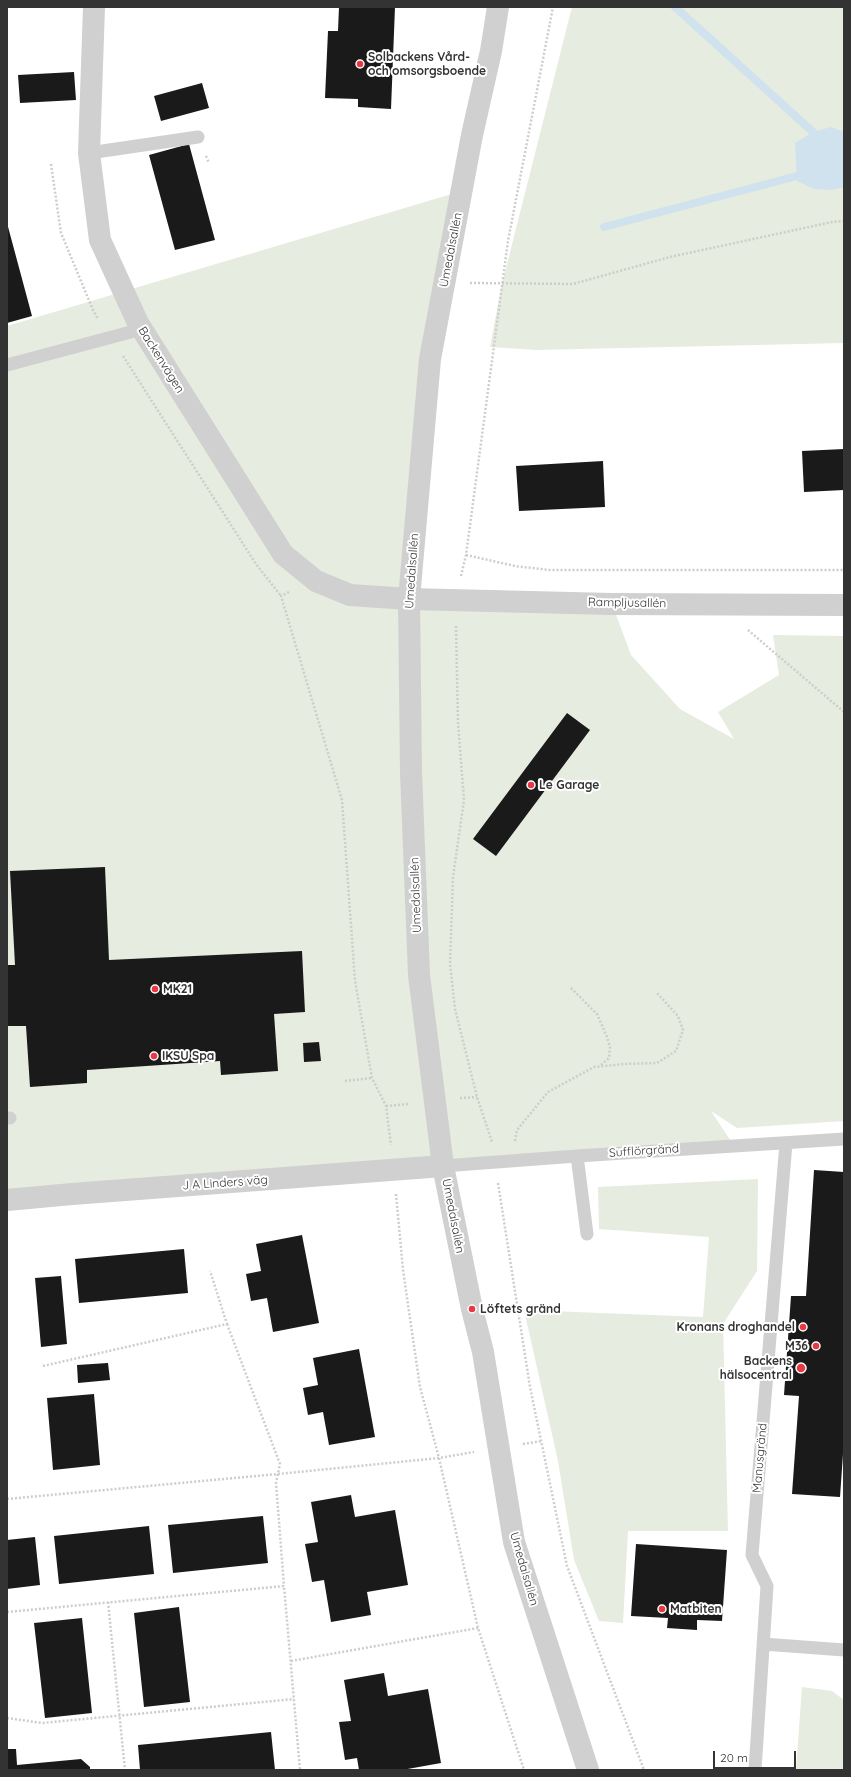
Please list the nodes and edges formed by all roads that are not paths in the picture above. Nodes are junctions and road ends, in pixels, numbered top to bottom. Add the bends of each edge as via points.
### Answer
1 (94, 7) edge
2 (498, 7) edge
3 (198, 137) dead end
4 (89, 153) junction
5 (142, 329) junction
6 (7, 364) edge
7 (409, 599) junction
8 (844, 605) edge
9 (844, 1139) edge
10 (786, 1143) junction
11 (577, 1156) junction
12 (443, 1166) junction
13 (7, 1200) edge
14 (587, 1234) dead end
15 (763, 1644) junction
16 (844, 1650) edge
17 (588, 1770) edge
18 (755, 1770) edge

1 - 4 street, Backenvägen
2 - 7 street, Umedalsallén via 430,359
3 - 4 lane
4 - 5 street, Backenvägen via 100,240
5 - 6 lane
5 - 7 street, Backenvägen via 283,554 316,581 350,595
7 - 8 street, Rampljusallén via 612,604
7 - 12 street, Umedalsallén via 410,772 419,975
9 - 10 lane, Sufflörgränd
10 - 11 lane, Sufflörgränd
10 - 15 lane, Manusgränd via 752,1555 767,1586
11 - 12 lane, Sufflörgränd
11 - 14 lane
12 - 13 street, J A Linders väg
12 - 17 street, Umedalsallén via 483,1352 514,1542
15 - 16 lane
15 - 18 lane, Manusgränd

